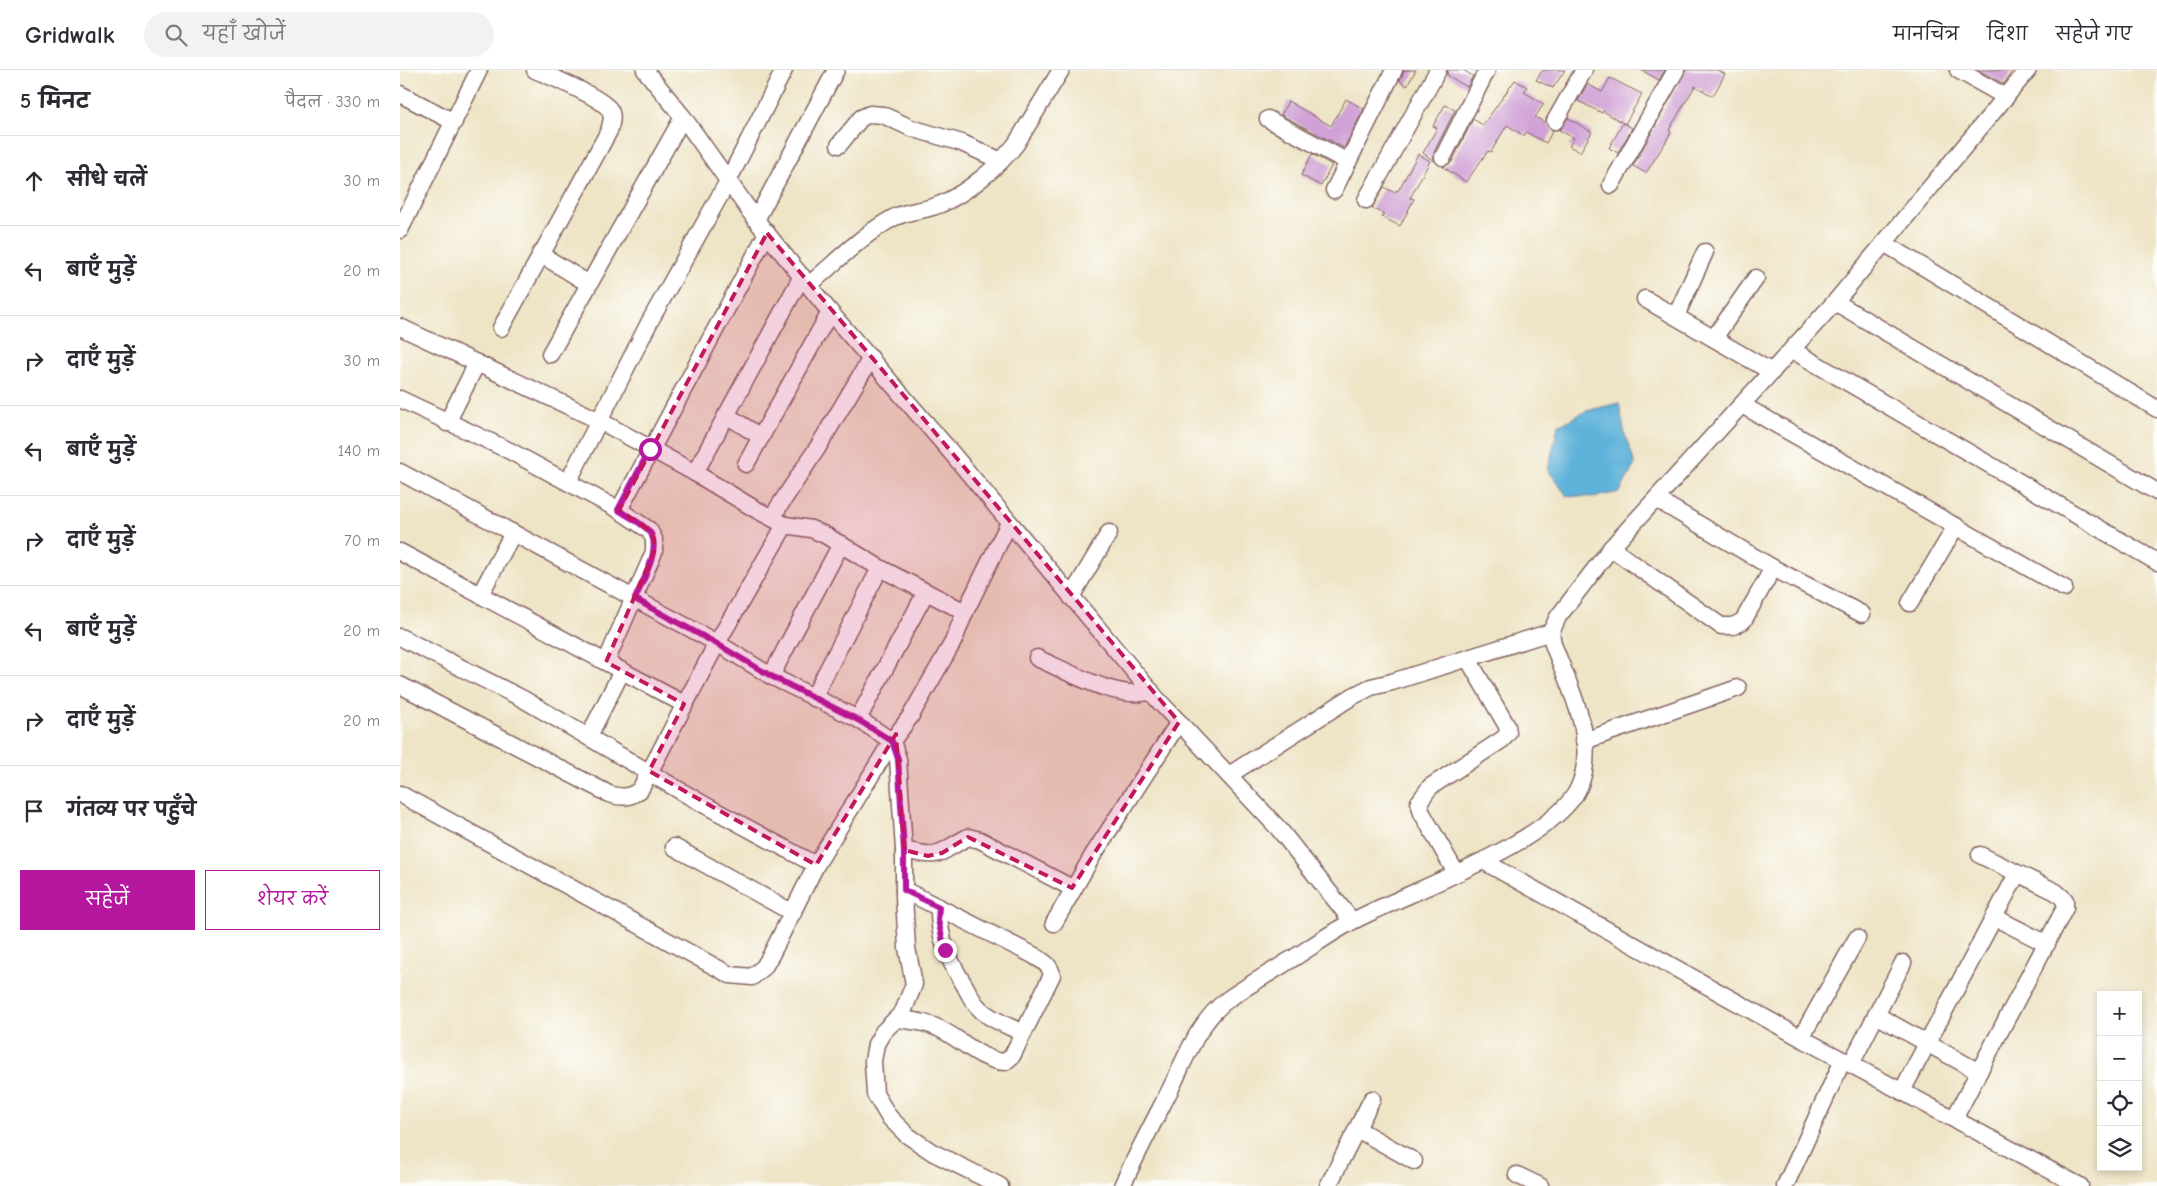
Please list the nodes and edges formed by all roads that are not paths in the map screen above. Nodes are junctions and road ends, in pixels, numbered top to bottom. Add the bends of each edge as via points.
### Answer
1 (479, 70) edge
2 (535, 70) edge
3 (645, 70) edge
4 (784, 70) edge
5 (836, 70) edge
6 (1062, 70) edge
7 (1394, 70) edge
8 (1438, 70) edge
9 (1487, 70) edge
10 (1584, 70) edge
11 (1676, 70) edge
12 (1958, 70) edge
13 (2028, 70) edge
14 (400, 94) edge
15 (2006, 97) junction
16 (683, 117) junction
17 (1268, 119) dead end
18 (1555, 121) dead end
19 (454, 122) junction
20 (840, 145) dead end
21 (1443, 157) dead end
22 (1001, 161) junction
23 (1348, 162) junction
24 (728, 181) junction
25 (1611, 185) dead end
26 (1334, 190) dead end
27 (1366, 200) dead end
28 (756, 220) junction
29 (400, 230) edge
30 (767, 233) junction
31 (1884, 243) junction
32 (1705, 252) dead end
33 (540, 254) junction
34 (1756, 278) dead end
35 (805, 280) junction
36 (589, 284) junction
37 (1645, 299) dead end
38 (1835, 302) junction
39 (830, 312) junction
40 (1676, 316) junction
41 (400, 327) edge
42 (501, 328) dead end
43 (1714, 338) junction
44 (1792, 350) junction
45 (550, 354) dead end
46 (871, 358) junction
47 (477, 364) junction
48 (1772, 372) junction
49 (400, 399) edge
50 (1742, 405) junction
51 (2157, 409) edge
52 (726, 416) junction
53 (600, 421) junction
54 (447, 423) junction
55 (761, 437) junction
56 (650, 449) junction
57 (746, 464) dead end
58 (400, 472) edge
59 (695, 473) junction
60 (568, 482) junction
61 (2157, 492) edge
62 (1656, 499) junction
63 (618, 510) junction
64 (778, 521) junction
65 (1009, 522) junction
66 (1956, 526) junction
67 (513, 533) junction
68 (1109, 533) dead end
69 (841, 544) junction
70 (1611, 548) junction
71 (400, 552) edge
72 (2157, 562) edge
73 (880, 568) junction
74 (1773, 568) junction
75 (2064, 588) dead end
76 (926, 592) junction
77 (480, 595) junction
78 (1071, 597) junction
79 (635, 599) junction
80 (1910, 603) dead end
81 (965, 612) junction
82 (1862, 614) dead end
83 (1551, 632) junction
84 (400, 637) edge
85 (717, 644) junction
86 (1037, 658) dead end
87 (1468, 659) junction
88 (606, 662) junction
89 (622, 671) junction
90 (771, 676) junction
91 (400, 685) edge
92 (1738, 688) dead end
93 (1151, 691) junction
94 (813, 698) junction
95 (684, 704) junction
96 (858, 720) junction
97 (1179, 722) junction
98 (589, 736) junction
99 (892, 741) junction
100 (1584, 741) junction
101 (649, 772) junction
102 (1229, 775) junction
103 (400, 794) edge
104 (674, 847) dead end
105 (904, 850) junction
106 (1980, 855) dead end
107 (1483, 861) junction
108 (816, 865) junction
109 (1456, 873) junction
110 (2017, 874) junction
111 (1072, 888) junction
112 (904, 890) junction
113 (939, 907) junction
114 (793, 913) junction
115 (1994, 917) junction
116 (1352, 921) junction
117 (1054, 923) dead end
118 (1857, 938) dead end
119 (2047, 944) junction
120 (1903, 963) dead end
121 (1876, 1015) junction
122 (898, 1019) junction
123 (1023, 1033) junction
124 (1801, 1038) junction
125 (1927, 1043) junction
126 (1847, 1062) junction
127 (1979, 1072) junction
128 (1902, 1091) junction
129 (1372, 1099) dead end
130 (1954, 1119) junction
131 (1357, 1129) junction
132 (1414, 1161) dead end
133 (1517, 1175) dead end
134 (1000, 1186) edge
135 (1122, 1186) edge
136 (1328, 1186) edge
137 (1540, 1186) edge
138 (1785, 1186) edge
139 (2080, 1186) edge

1 - 19 street
2 - 33 street via 598,100 608,108 612,117 609,132
3 - 16 street
4 - 24 street
5 - 28 street
6 - 22 street via 1016,144
7 - 23 street
8 - 27 street
9 - 21 street
10 - 18 street
11 - 25 street
12 - 15 street
13 - 15 street
14 - 19 street
15 - 31 street
16 - 24 street
16 - 36 street
17 - 23 street
19 - 29 street
20 - 22 street via 860,118 870,114 884,115
22 - 35 street via 965,190 941,204 895,218 873,231
23 - 26 street
24 - 28 street
24 - 53 street via 650,321
28 - 30 street
30 - 35 street
30 - 56 street
31 - 38 street
31 - 51 street
32 - 40 street
33 - 36 street
33 - 42 street
34 - 43 street
35 - 39 street
35 - 52 street
36 - 45 street
37 - 40 street
38 - 44 street
38 - 61 street
39 - 46 street
39 - 55 street
40 - 43 street
41 - 47 street
43 - 48 street
44 - 48 street
44 - 72 street
46 - 64 street
46 - 65 street
47 - 53 street
47 - 54 street
48 - 50 street
49 - 54 street
50 - 62 street
50 - 66 street
52 - 55 street
52 - 59 street
53 - 56 street
53 - 60 street
54 - 60 street
55 - 57 street
56 - 59 street
56 - 63 street
58 - 67 street
59 - 64 street
60 - 63 street
62 - 70 street
62 - 74 street
63 - 79 street via 648,530 654,539 654,552
64 - 69 street via 811,529
64 - 85 street
65 - 78 street
65 - 81 street
66 - 75 street
66 - 80 street
67 - 77 street
67 - 79 street
68 - 78 street
69 - 73 street
69 - 90 street
70 - 74 street via 1721,626 1734,626 1743,621
70 - 83 street via 1558,617
71 - 77 street
73 - 76 street
73 - 94 street
74 - 82 street
76 - 81 street
76 - 96 street
77 - 88 street
78 - 93 street
79 - 85 street
79 - 88 street
81 - 99 street via 953,642 910,717
83 - 87 street
83 - 100 street via 1580,716
84 - 98 street
85 - 90 street
85 - 95 street
86 - 93 street via 1110,690 1126,694
87 - 102 street via 1371,686
87 - 109 street via 1508,733 1430,788 1419,802
88 - 89 street
89 - 95 street
89 - 98 street
90 - 94 street
91 - 101 street via 609,794 631,797 640,790
92 - 100 street
93 - 97 street
94 - 96 street
95 - 101 street
96 - 99 street
97 - 102 street
97 - 111 street
98 - 101 street
99 - 105 street via 898,759
99 - 108 street
100 - 107 street via 1585,763 1580,786 1573,798 1547,823
101 - 108 street
102 - 116 street via 1279,829
103 - 114 street via 730,975 752,977 764,967
104 - 114 street
105 - 111 street via 928,856 942,853 968,837 980,840
105 - 112 street
106 - 110 street
107 - 109 street
107 - 124 street
108 - 114 street
109 - 116 street
110 - 115 street
110 - 119 street via 2056,892 2065,900 2065,908
111 - 117 street
112 - 113 street
112 - 122 street via 907,948 914,984
113 - 123 street via 938,920 945,950 973,1001 988,1015
113 - 123 street via 1033,955 1051,969 1052,975
115 - 119 street
115 - 125 street
116 - 135 street via 1227,1000 1207,1019
118 - 124 street
119 - 127 street
120 - 121 street
121 - 125 street
121 - 126 street
122 - 123 street via 922,1022 940,1029 997,1062 1005,1062 1012,1056
122 - 134 street via 883,1032 876,1044 873,1061 875,1094 889,1118 932,1152
124 - 126 street
125 - 127 street
125 - 128 street
126 - 128 street
126 - 138 street
127 - 130 street
128 - 130 street
129 - 131 street
130 - 139 street
131 - 132 street
131 - 136 street
133 - 137 street

